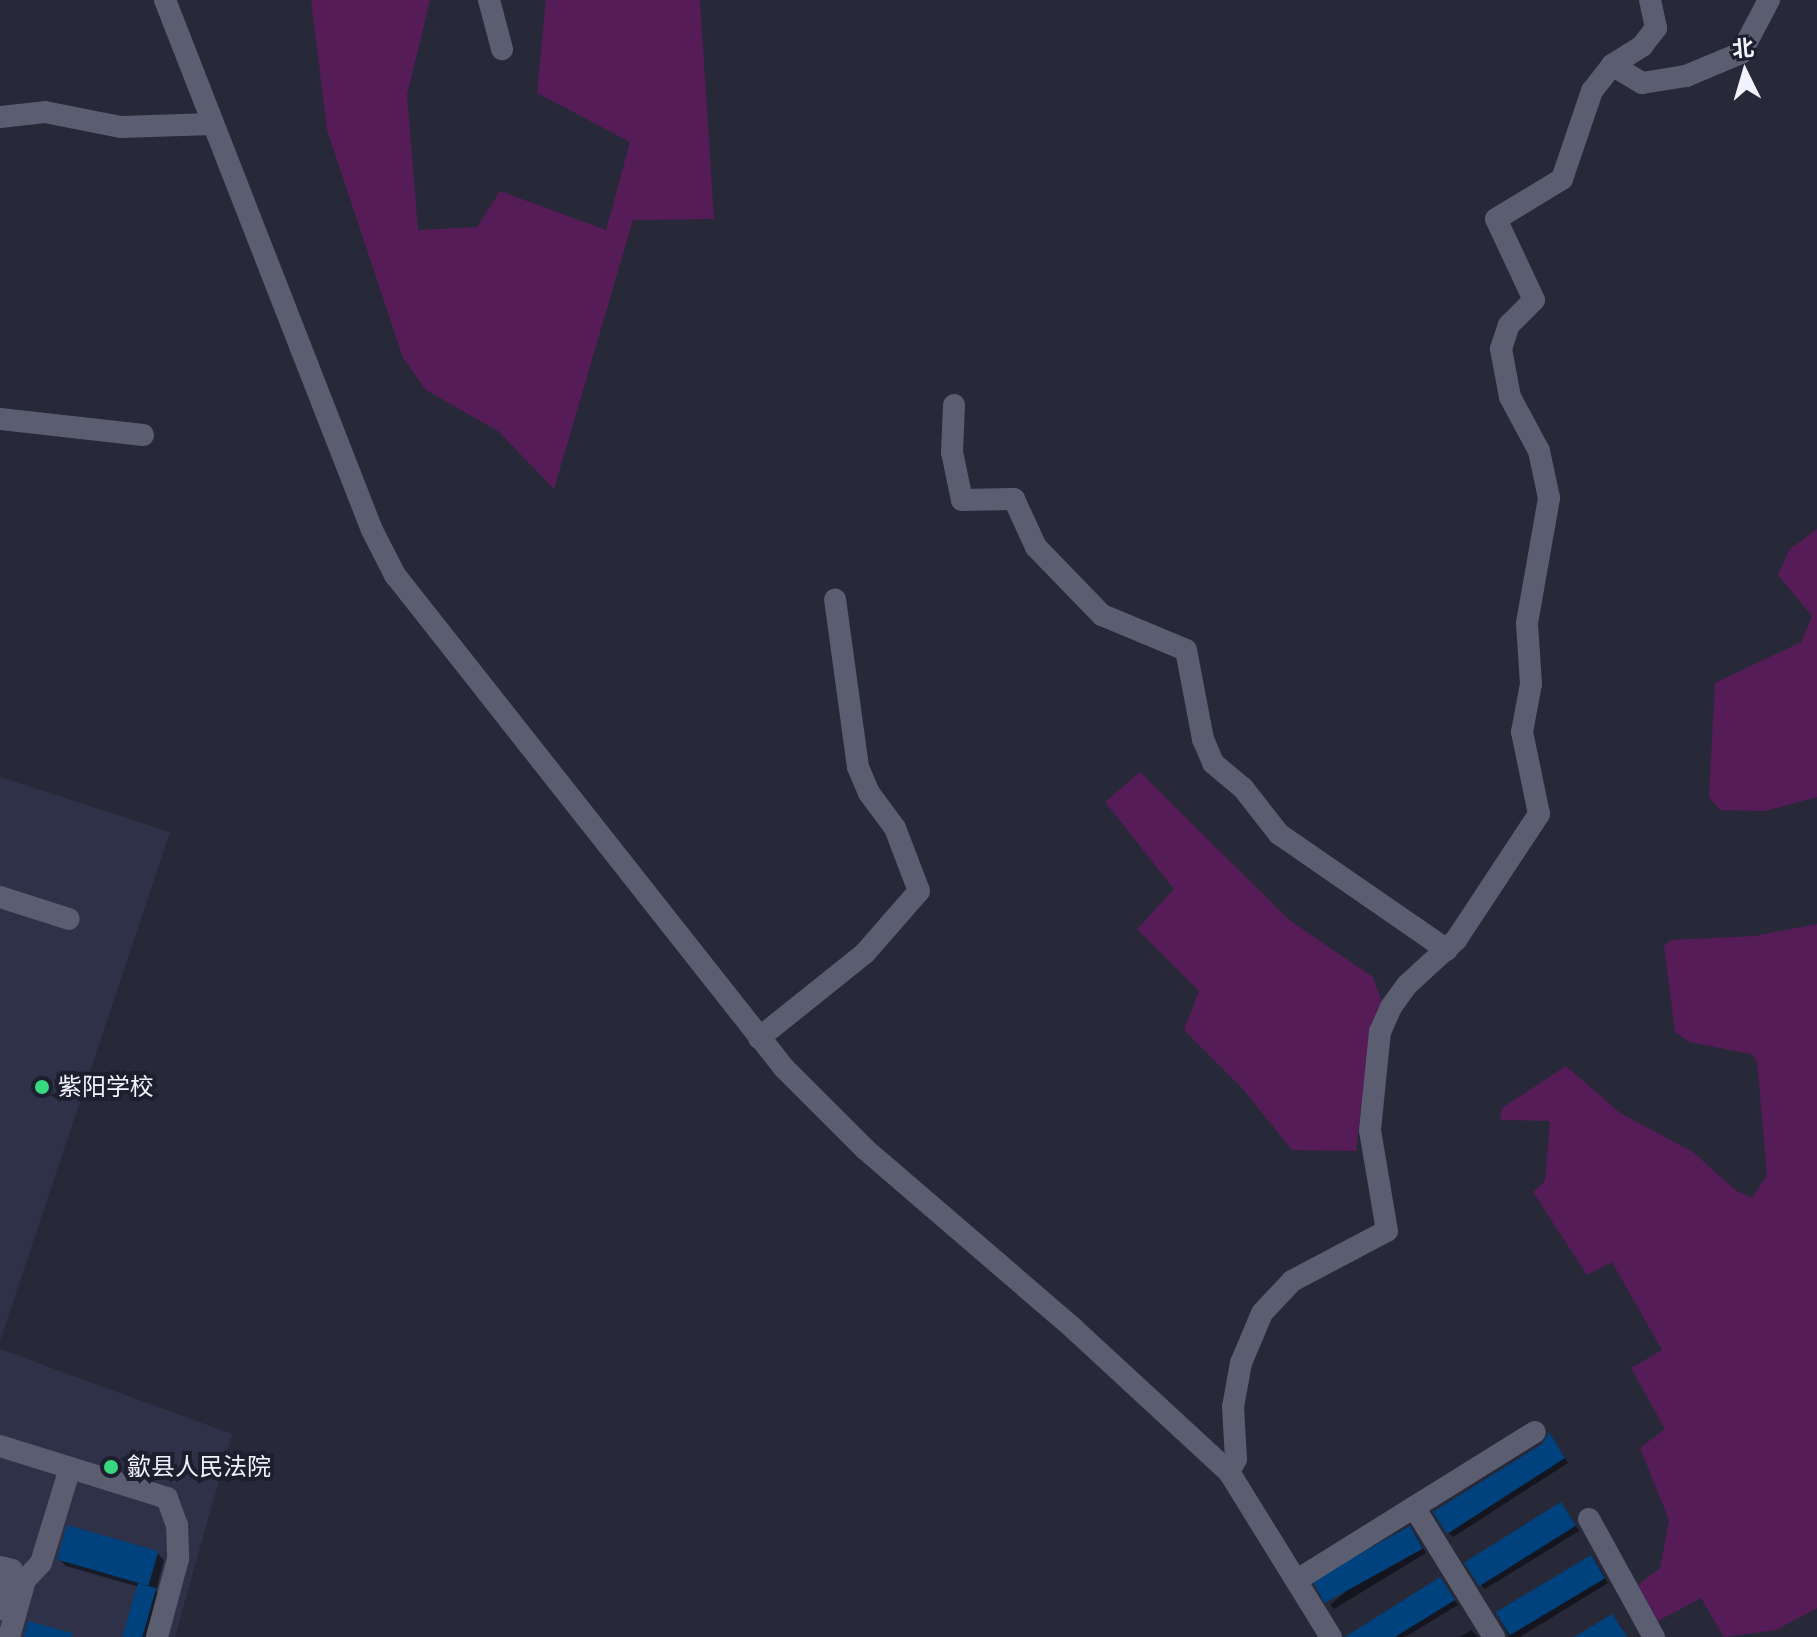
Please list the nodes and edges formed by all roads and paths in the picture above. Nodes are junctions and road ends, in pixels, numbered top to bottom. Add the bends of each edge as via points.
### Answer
1 (165, 0) edge
2 (489, 0) edge
3 (1650, 0) edge
4 (1769, 0) edge
5 (502, 49) dead end
6 (1612, 65) junction
7 (0, 117) edge
8 (213, 124) junction
9 (954, 405) dead end
10 (0, 419) edge
11 (143, 435) dead end
12 (835, 600) dead end
13 (0, 897) edge
14 (69, 919) dead end
15 (1447, 950) junction
16 (759, 1038) junction
17 (1535, 1432) dead end
18 (0, 1446) edge
19 (70, 1468) junction
20 (1229, 1472) junction
21 (1414, 1507) junction
22 (1589, 1519) dead end
23 (0, 1567) edge
24 (1297, 1580) junction
25 (0, 1609) edge
26 (9, 1637) edge
27 (157, 1637) edge
28 (1331, 1637) edge
29 (1494, 1637) edge
30 (1654, 1637) edge

1 - 8 street
2 - 5 street
3 - 6 street via 1658,22 1651,39
4 - 6 street via 1741,53 1686,76 1642,83
6 - 15 street via 1592,91 1562,179 1496,219 1534,300 1509,325 1501,349 1510,397 1539,451 1549,498 1527,623 1531,684 1522,732 1539,814
7 - 8 street via 45,112 121,127
8 - 16 street via 383,555
9 - 15 street via 952,452 962,500 1014,499 1036,547 1102,615 1186,650 1203,739 1213,763 1243,788 1279,834
10 - 11 street
12 - 16 street via 858,767 895,828 919,891 865,953
13 - 14 street
15 - 20 street via 1402,990 1380,1032 1370,1130 1387,1231 1292,1281 1262,1313 1238,1374 1233,1407 1236,1459
16 - 20 street via 865,1149 1074,1329
17 - 21 street
18 - 19 street
19 - 26 street via 41,1563 25,1580
19 - 27 street via 167,1498 171,1505 178,1559
20 - 24 street
21 - 24 street
21 - 29 street
22 - 30 street
23 - 25 street via 12,1570
24 - 28 street

